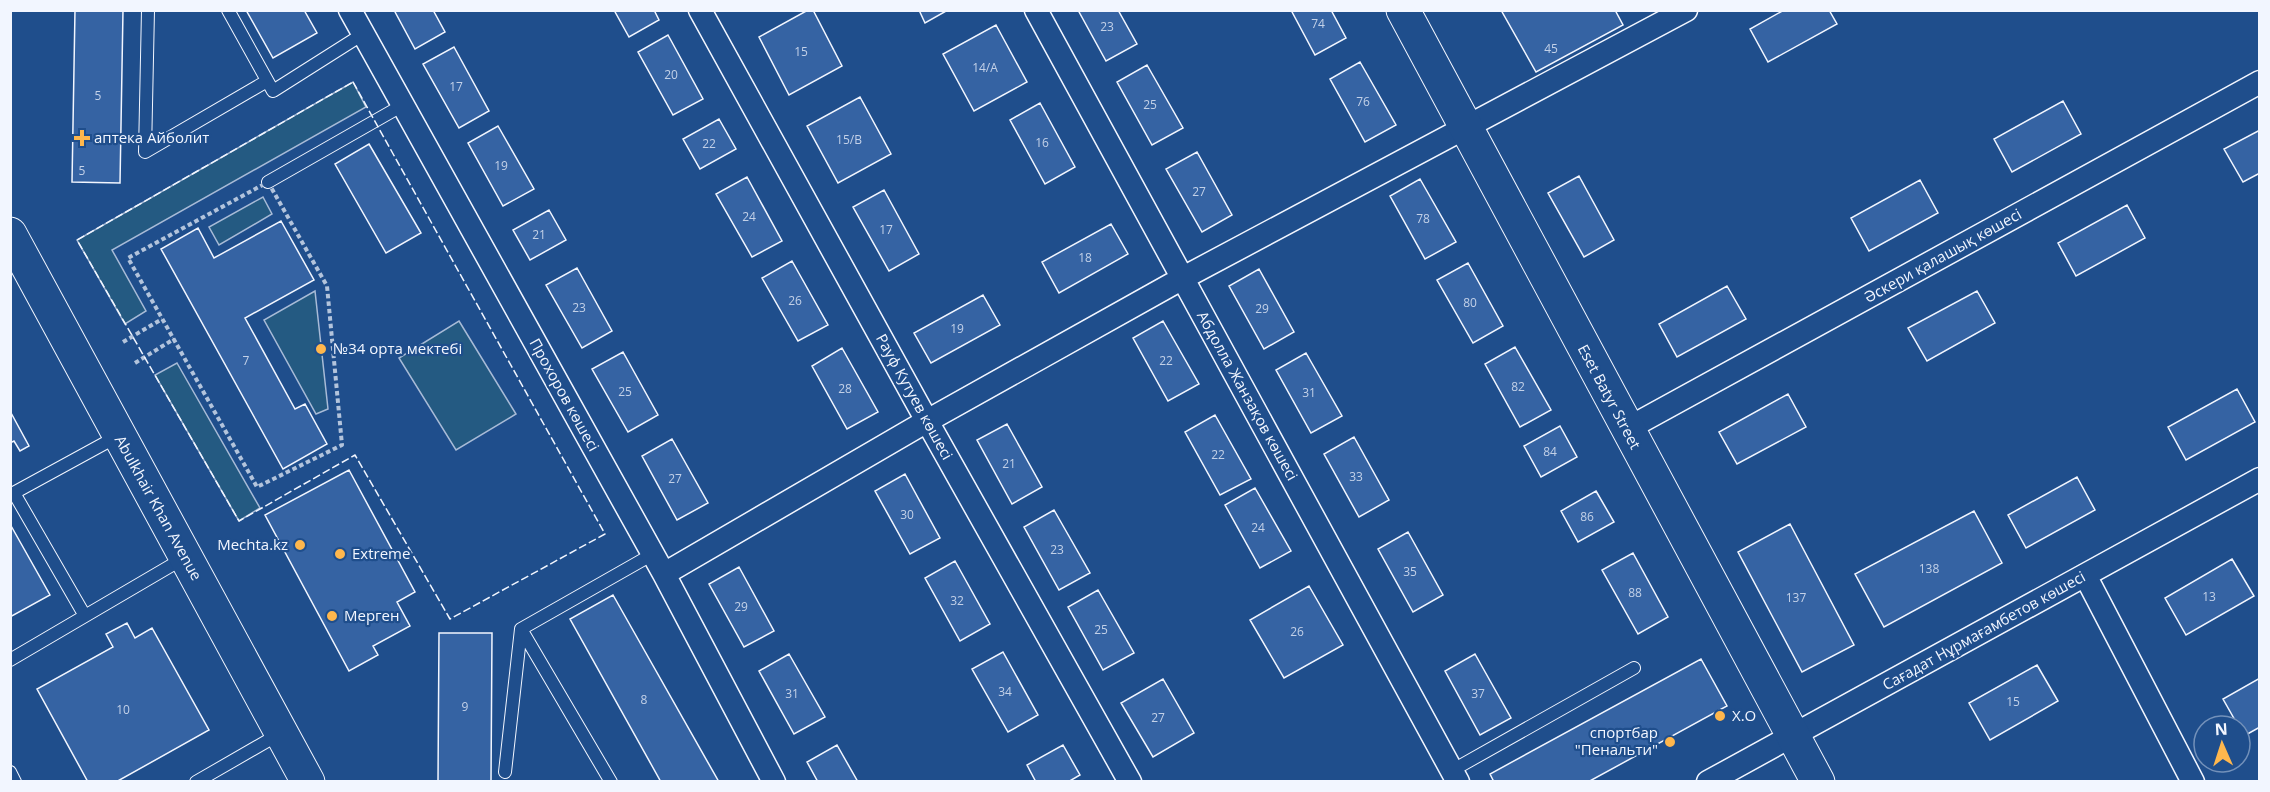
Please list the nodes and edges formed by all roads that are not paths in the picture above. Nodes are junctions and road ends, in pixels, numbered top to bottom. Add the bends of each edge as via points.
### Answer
1 (148, 10) edge
2 (228, 10) edge
3 (350, 10) edge
4 (700, 10) edge
5 (1036, 10) edge
6 (1403, 10) edge
7 (1686, 10) edge
8 (363, 34) junction
9 (267, 81) junction
10 (2259, 82) edge
11 (403, 105) junction
12 (1464, 127) junction
13 (268, 182) road end
14 (10, 234) edge
15 (1183, 278) junction
16 (927, 421) junction
17 (1627, 429) junction
18 (118, 436) junction
19 (2259, 478) edge
20 (12, 494) edge
21 (185, 557) junction
22 (658, 564) junction
23 (2085, 575) junction
24 (85, 616) junction
25 (521, 628) junction
26 (10, 660) edge
27 (1634, 669) dead end
28 (281, 733) junction
29 (1793, 735) junction
30 (10, 772) edge
31 (505, 772) dead end
32 (1456, 776) edge
33 (15, 782) edge
34 (195, 782) edge
35 (308, 782) edge
36 (611, 782) edge
37 (774, 782) edge
38 (1130, 782) edge
39 (1708, 782) edge
40 (1818, 782) edge
41 (2193, 782) edge

1 - 9 lane via 145,152
2 - 9 lane
3 - 8 street, Прохоров көшесі
4 - 16 street, Рауф Кутуев көшесі
5 - 15 street, Абдолла Жанзақов көшесі
6 - 12 street, Eset Batyr Street
7 - 12 street
8 - 9 lane via 273,91
8 - 11 street, Прохоров көшесі
10 - 17 street, Әскери қалашық көшесі
11 - 13 lane
11 - 22 street, Прохоров көшесі
12 - 15 street
12 - 17 street, Eset Batyr Street
14 - 18 street, Abulkhair Khan Avenue
15 - 16 street
15 - 32 street, Абдолла Жанзақов көшесі
16 - 22 street
16 - 38 street, Рауф Кутуев көшесі
17 - 29 street, Eset Batyr Street
18 - 20 lane
18 - 21 street, Abulkhair Khan Avenue
19 - 23 street, Сағадат Нұрмағамбетов көшесі
20 - 24 lane
21 - 24 lane
21 - 28 street, Abulkhair Khan Avenue
22 - 25 lane
22 - 37 street, Прохоров көшесі
23 - 29 street, Сағадат Нұрмағамбетов көшесі
23 - 41 street
24 - 26 lane
25 - 31 lane
25 - 36 lane
27 - 32 lane
28 - 34 lane
28 - 35 street, Abulkhair Khan Avenue
29 - 39 street, Сағадат Нұрмағамбетов көшесі
29 - 40 street, Eset Batyr Street
30 - 33 lane

